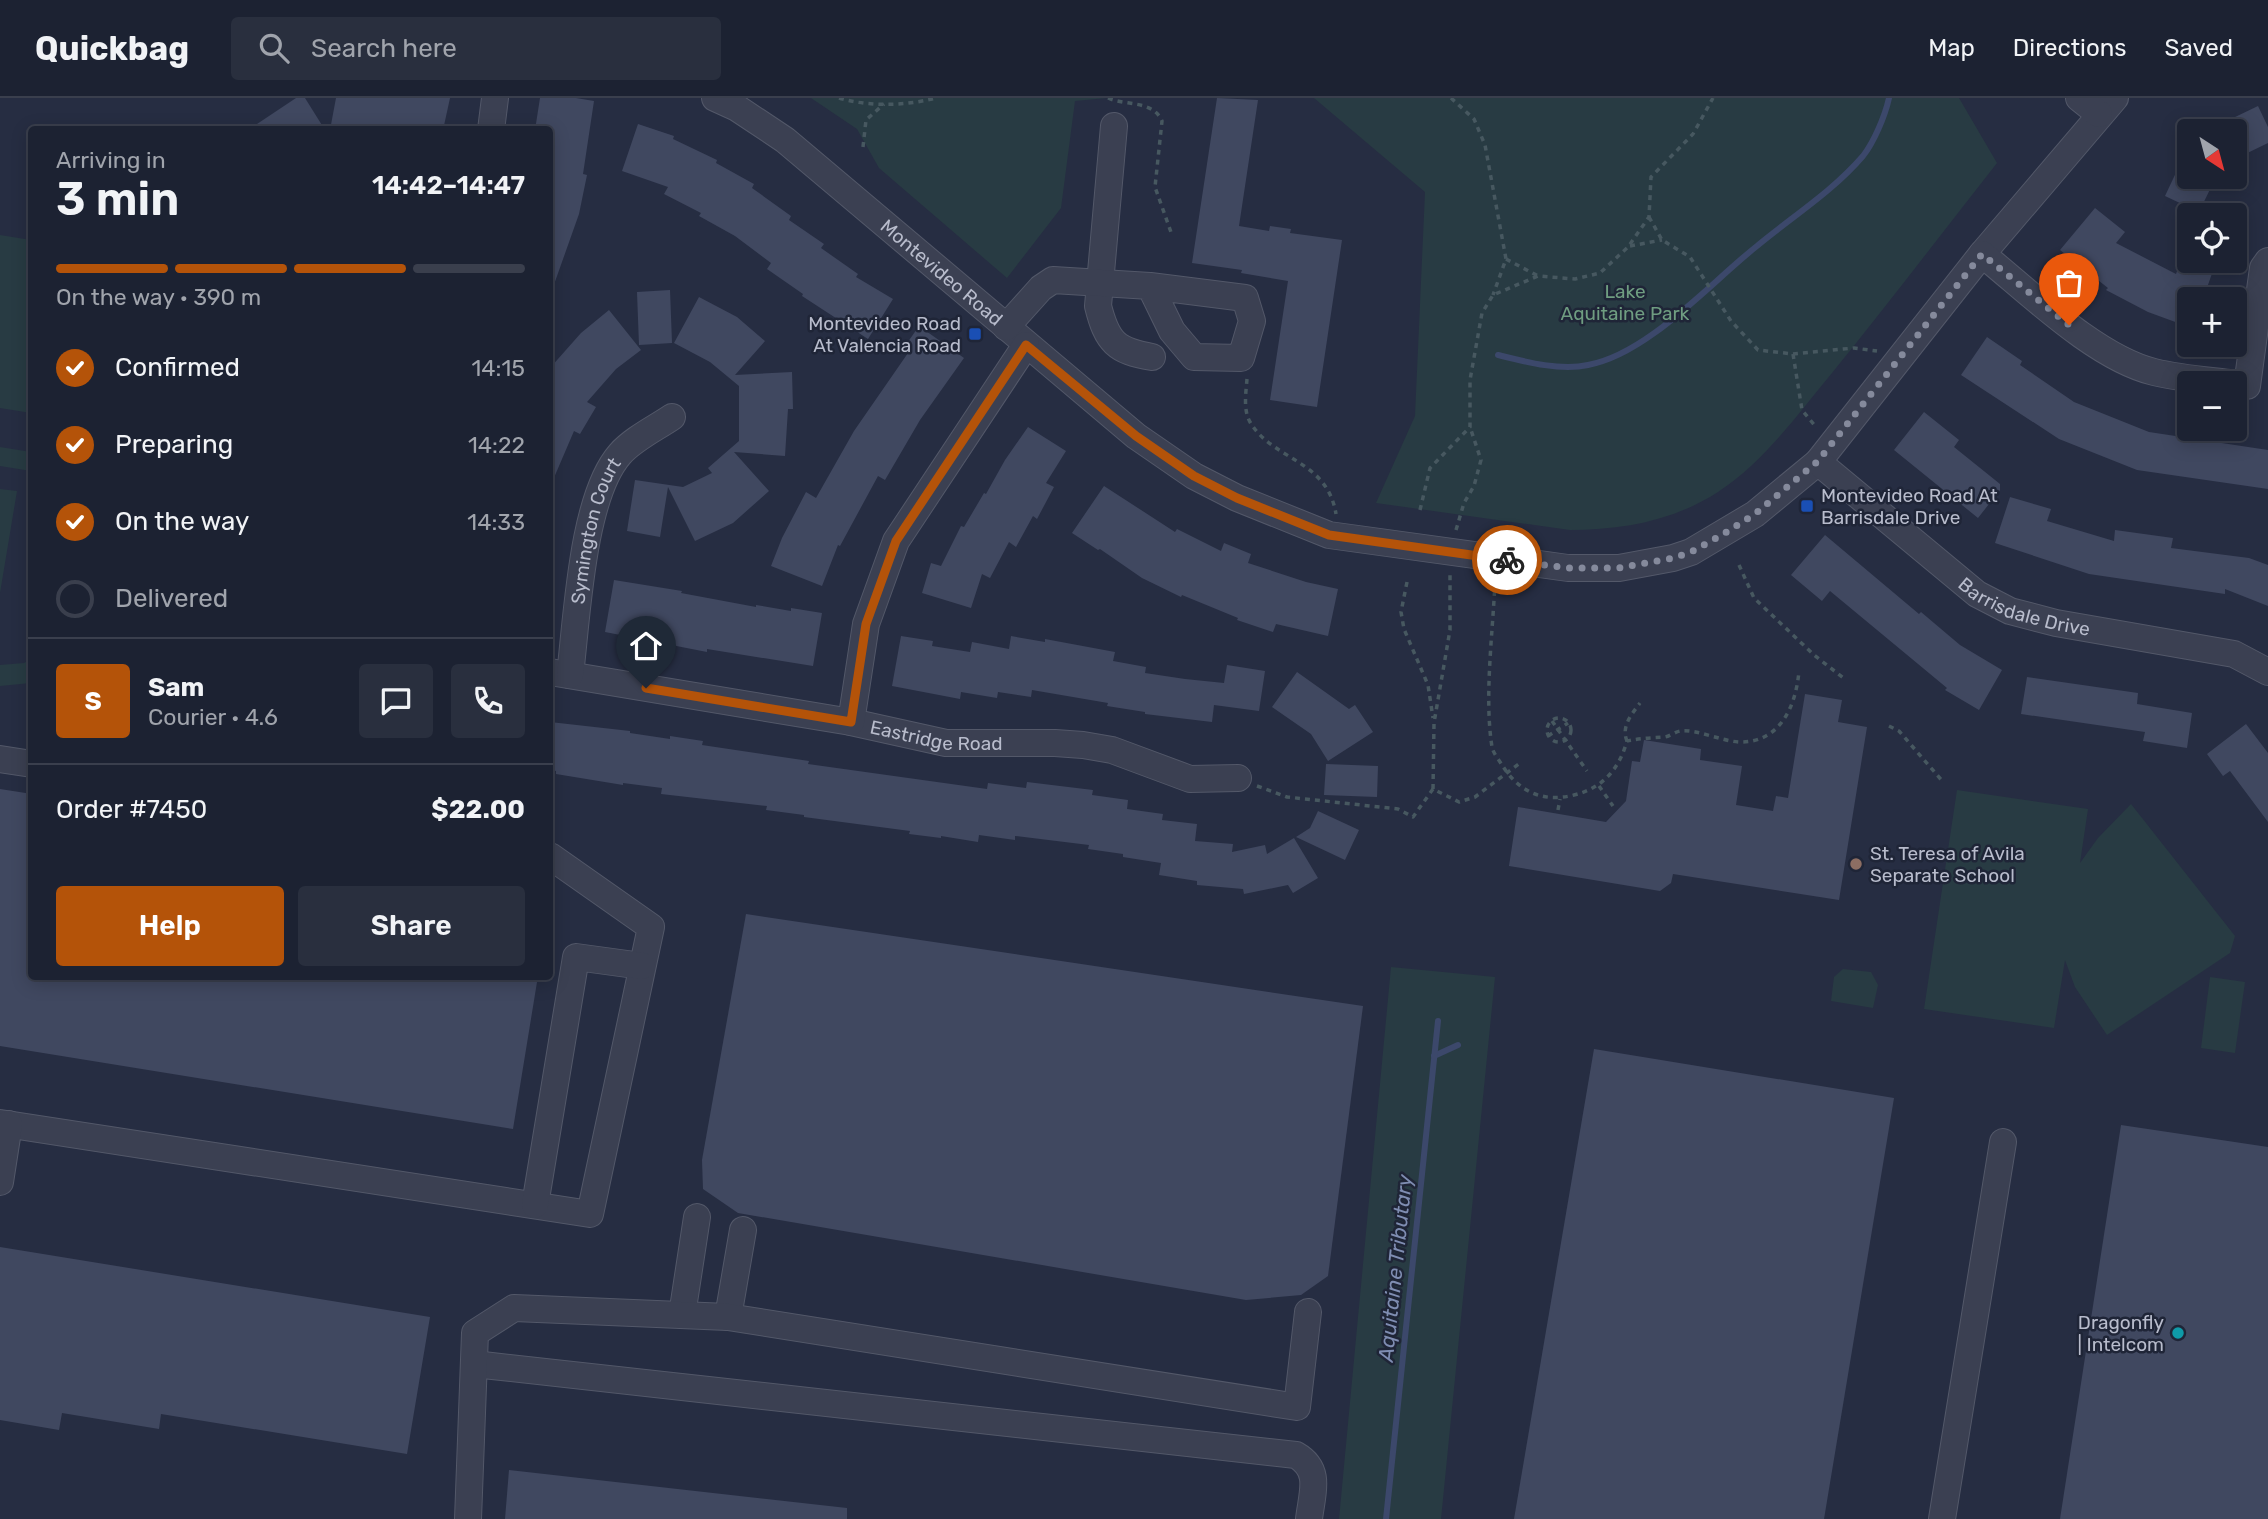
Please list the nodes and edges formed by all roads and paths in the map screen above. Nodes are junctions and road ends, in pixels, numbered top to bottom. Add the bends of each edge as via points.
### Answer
1 (495, 98) edge
2 (715, 98) edge
3 (839, 98) edge
4 (936, 98) edge
5 (1108, 98) edge
6 (1451, 98) edge
7 (1713, 98) edge
8 (2098, 103) edge
9 (884, 104) junction
10 (492, 126) edge
11 (1115, 126) dead end
12 (863, 147) dead end
13 (1649, 216) junction
14 (1172, 235) dead end
15 (1662, 240) junction
16 (1628, 247) junction
17 (1982, 254) junction
18 (1506, 259) junction
19 (2268, 261) edge
20 (1538, 276) junction
21 (1098, 284) junction
22 (1150, 286) junction
23 (1493, 295) junction
24 (1006, 327) junction
25 (1026, 345) junction
26 (1904, 353) junction
27 (1793, 354) junction
28 (1152, 357) dead end
29 (1241, 358) junction
30 (2247, 373) edge
31 (2177, 376) edge
32 (672, 417) dead end
33 (1470, 427) junction
34 (1824, 453) junction
35 (1420, 510) dead end
36 (1340, 537) junction
37 (1450, 552) junction
38 (1496, 558) junction
39 (1739, 565) dead end
40 (1407, 582) dead end
41 (1799, 671) dead end
42 (2268, 672) edge
43 (560, 674) edge
44 (1846, 680) dead end
45 (1640, 703) dead end
46 (1552, 721) junction
47 (851, 722) junction
48 (1434, 723) junction
49 (1568, 723) junction
50 (1889, 726) dead end
51 (1558, 730) junction
52 (1548, 736) junction
53 (1565, 740) junction
54 (1627, 741) junction
55 (0, 759) edge
56 (28, 763) edge
57 (1520, 763) dead end
58 (1587, 771) dead end
59 (1508, 774) junction
60 (1238, 778) joint
61 (1944, 783) dead end
62 (1599, 786) junction
63 (1433, 789) junction
64 (1560, 799) junction
65 (1613, 806) dead end
66 (1558, 810) dead end
67 (553, 858) edge
68 (642, 966) junction
69 (5, 1124) edge
70 (2003, 1142) dead end
71 (0, 1182) edge
72 (535, 1205) junction
73 (697, 1217) dead end
74 (743, 1230) dead end
75 (1308, 1312) dead end
76 (682, 1315) junction
77 (728, 1317) junction
78 (474, 1364) junction
79 (468, 1519) edge
80 (1309, 1519) edge
81 (1942, 1519) edge

1 - 10 street
2 - 24 street, Montevideo Road via 785,140
3 - 9 path
4 - 9 path
5 - 14 path via 1158,112 1162,121 1155,187
6 - 18 path via 1474,119 1485,145
7 - 13 path via 1693,134 1651,177
8 - 17 street, Montevideo Road
9 - 12 path via 866,120
11 - 21 street
13 - 15 path
13 - 16 path
15 - 16 path
15 - 27 path via 1690,257 1731,321 1758,350
16 - 20 path via 1600,273 1575,279
17 - 26 street, Montevideo Road
17 - 31 street via 2069,325 2117,357 2153,372
18 - 20 path
18 - 23 path
19 - 30 street via 2263,268
20 - 23 path
21 - 22 street
21 - 24 street via 1053,280
21 - 28 street via 1102,326 1116,345
22 - 29 street via 1172,331 1194,357
22 - 29 street via 1245,298 1252,321
23 - 33 path via 1482,313 1470,380
24 - 25 street, Montevideo Road
25 - 36 street, Montevideo Road via 1136,436 1194,476 1237,498
25 - 47 street via 896,541 866,624
26 - 27 path via 1854,348
26 - 34 street, Montevideo Road
27 - 34 path via 1802,410
29 - 36 path via 1250,365 1245,402 1249,420 1320,478 1333,496
32 - 43 street, Symington Court via 621,453 607,474 596,500
33 - 35 path via 1430,468
33 - 37 path via 1482,460
34 - 38 street, Montevideo Road via 1755,514 1673,558 1609,568 1568,568
34 - 42 street, Barrisdale Drive via 1977,594 2010,611 2234,654
36 - 37 street, Montevideo Road
37 - 38 street, Montevideo Road
37 - 48 path via 1450,630
38 - 59 path via 1492,750
39 - 44 path via 1754,597
40 - 48 path via 1404,629 1428,685
41 - 54 path via 1793,705 1783,723 1760,737 1741,742 1680,731
43 - 47 street, Eastridge Road
45 - 54 path via 1628,720
46 - 49 path
46 - 51 path
46 - 52 path
47 - 60 street, Eastridge Road via 946,743 1083,745 1112,750 1190,779
48 - 63 path
49 - 51 path
49 - 53 path via 1570,734
50 - 61 path via 1899,731
51 - 52 path
51 - 53 path
52 - 53 path via 1558,742
53 - 58 path
54 - 62 path via 1615,771
55 - 56 street
57 - 59 path
59 - 63 path via 1475,797 1459,802
59 - 64 path via 1533,795
60 - 63 path via 1287,797 1398,809 1413,817
62 - 64 path
62 - 65 path
64 - 66 path
67 - 68 street via 650,927
68 - 72 street via 590,1214
68 - 72 street via 576,957
69 - 71 street
69 - 72 street
70 - 81 street
73 - 76 street
74 - 77 street
75 - 77 street via 1297,1407
76 - 77 street
76 - 78 street via 514,1307 475,1333
78 - 79 street
78 - 80 street via 1296,1455 1309,1463 1313,1475

